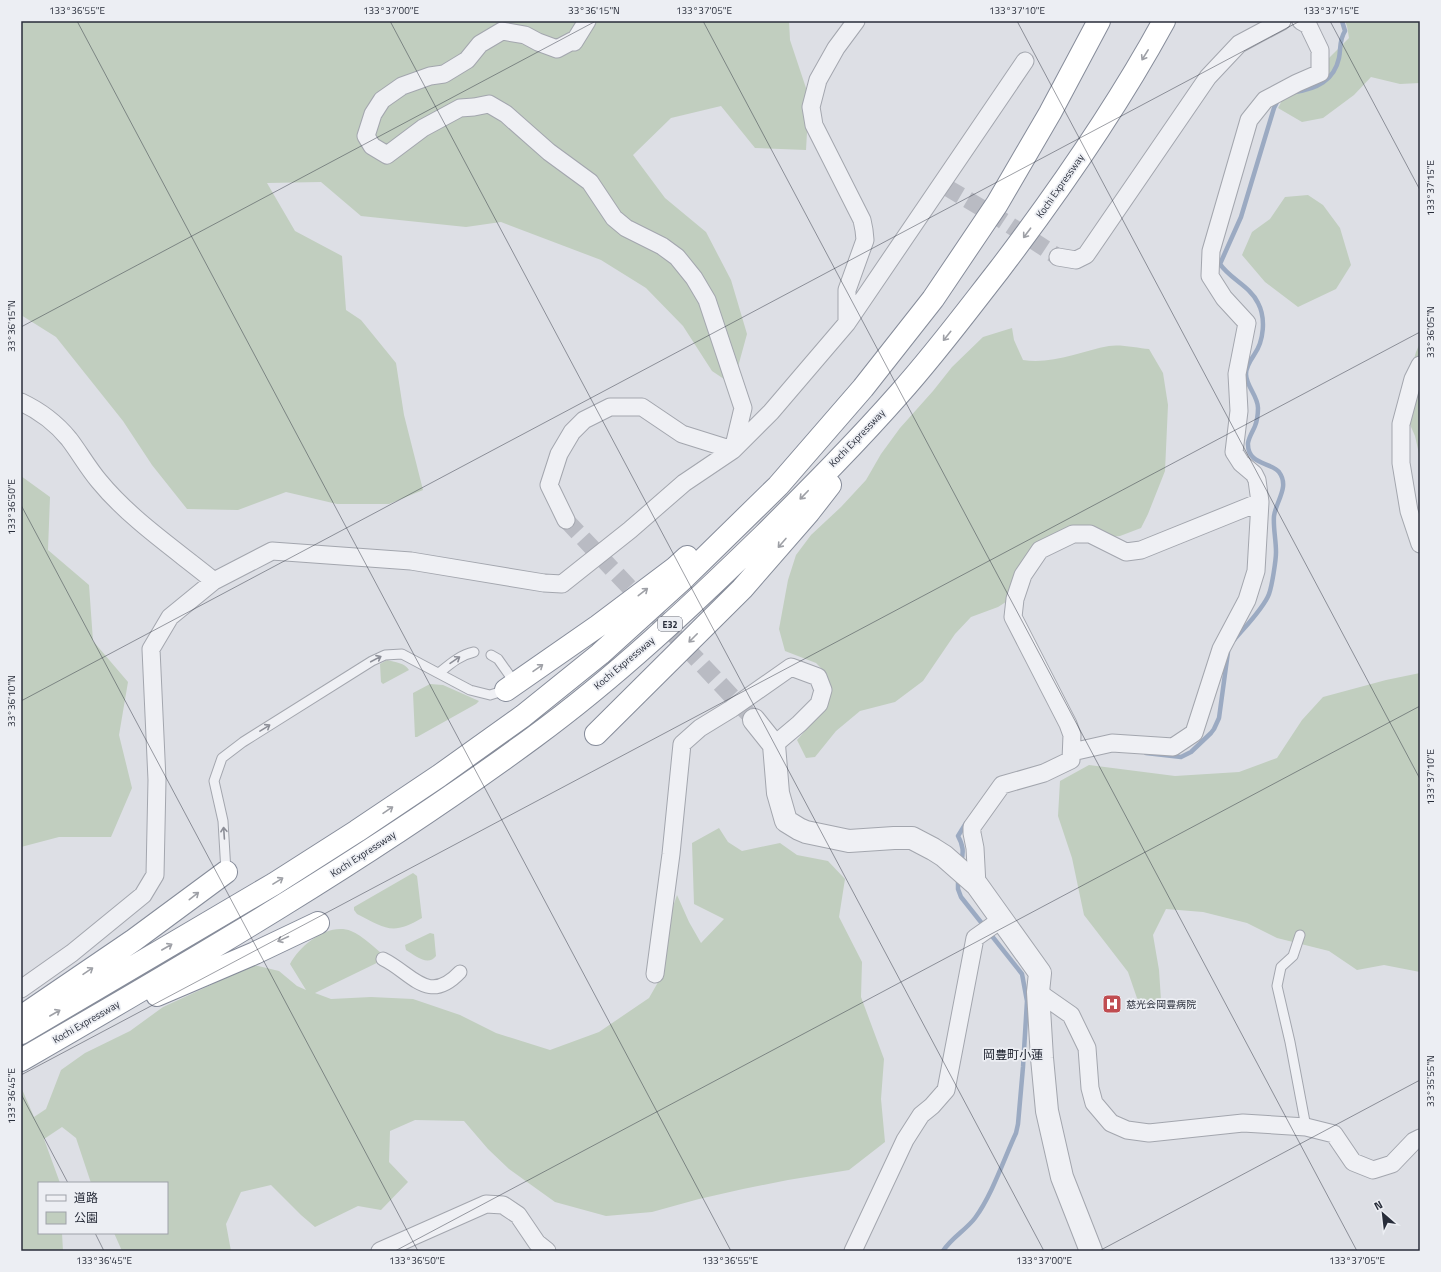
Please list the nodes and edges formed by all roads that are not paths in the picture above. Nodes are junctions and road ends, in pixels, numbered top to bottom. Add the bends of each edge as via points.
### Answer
1 (587, 21) edge
2 (856, 21) edge
3 (1099, 21) edge
4 (1164, 21) edge
5 (1282, 21) edge
6 (1301, 21) edge
7 (1025, 60) dead end
8 (1058, 257) tunnel mouth
9 (847, 323) junction
10 (1420, 365) edge
11 (863, 388) junction
12 (901, 392) junction
13 (21, 402) edge
14 (733, 450) junction
15 (1260, 502) junction
16 (566, 520) tunnel mouth
17 (1420, 544) edge
18 (214, 581) junction
19 (474, 652) dead end
20 (491, 655) dead end
21 (438, 673) junction
22 (510, 687) junction
23 (754, 720) tunnel mouth
24 (596, 734) dead end
25 (774, 745) junction
26 (1071, 756) junction
27 (226, 872) joint
28 (965, 874) junction
29 (318, 923) dead end
30 (992, 927) junction
31 (1300, 935) dead end
32 (383, 959) dead end
33 (460, 972) dead end
34 (655, 974) dead end
35 (21, 989) edge
36 (1038, 992) junction
37 (21, 1017) edge
38 (21, 1033) edge
39 (21, 1060) edge
40 (21, 1068) edge
41 (1306, 1127) junction
42 (1420, 1138) edge
43 (380, 1251) edge
44 (547, 1251) edge
45 (853, 1251) edge
46 (1091, 1251) edge

1 - 14 street via 574,42 557,49 525,36 502,31 480,44 467,60 444,74 402,86 382,100 373,114 366,136 372,146 387,156 423,128 460,108 489,104 506,114 549,152 590,182 614,218 626,228 662,246 677,257 707,300 743,408
2 - 9 street via 836,48 818,80 811,107 814,125 862,220 864,230 865,240 847,290
3 - 11 highway, E32 via 997,204 933,299
4 -> 12 highway, Kochi Expressway / E32 via 1092,140 1035,222 969,309
5 - 8 street via 1239,44 1208,77 1086,255 1076,260
6 - 15 street via 1308,25 1320,50 1320,73 1265,100 1249,120 1211,251 1210,276 1224,298 1247,323 1237,374 1239,411 1234,452 1241,463 1254,474
7 - 9 street via 944,186
9 - 14 street via 771,412
10 - 17 street via 1413,379 1400,424 1401,463 1409,511
22 -> 11 highway via 598,626 675,568
38 -> 11 highway, E32 via 274,884 433,780 523,716 600,654 685,577 778,486
12 -> 24 highway via 809,512 742,589
12 -> 39 highway, Kochi Expressway / E32 via 794,505 700,598 615,673 537,735 452,796 363,854 202,954
13 - 18 street via 51,420 68,438 99,481 134,517
14 - 16 street via 682,434 642,407 610,407 584,420 572,432 559,454 549,485
14 - 18 street via 684,483 562,584 544,584 411,561 272,551
15 - 26 street via 1256,571 1247,600 1221,649 1194,733 1173,747 1112,743
15 - 26 street via 1141,550 1126,552 1090,534 1073,534 1040,550 1023,574 1015,599 1013,617 1068,724 1072,735
18 - 35 street via 170,617 151,649 157,780 156,875 142,895 72,953
21 -> 19 lane via 454,660
20 - 22 lane via 498,659
21 - 22 lane via 470,690 490,694
27 -> 21 lane via 223,821 214,781 222,758 243,742 385,655 402,654
23 - 25 street
25 - 28 street via 778,793 786,821 798,829 849,841 912,838 933,849
25 - 34 street via 819,704 823,690 818,677 791,667 700,728 682,744
26 - 28 street via 1044,773 1002,785 972,826 975,848
37 -> 27 highway via 134,940
28 - 30 street
29 -> 40 highway via 136,1004
30 - 36 street via 1040,973
30 - 45 street via 975,938 946,1090 921,1115 905,1140
31 - 41 lane via 1294,956 1281,967 1277,986
32 - 33 street via 426,987 442,986 453,980
36 - 41 street via 1071,1016 1087,1048 1090,1088 1094,1103 1111,1123 1127,1130 1149,1132 1244,1123
36 - 46 street via 1047,1112 1062,1177
41 - 42 street via 1334,1134 1353,1162 1373,1170 1392,1164
43 - 44 street via 486,1204 503,1205 518,1215 537,1243

